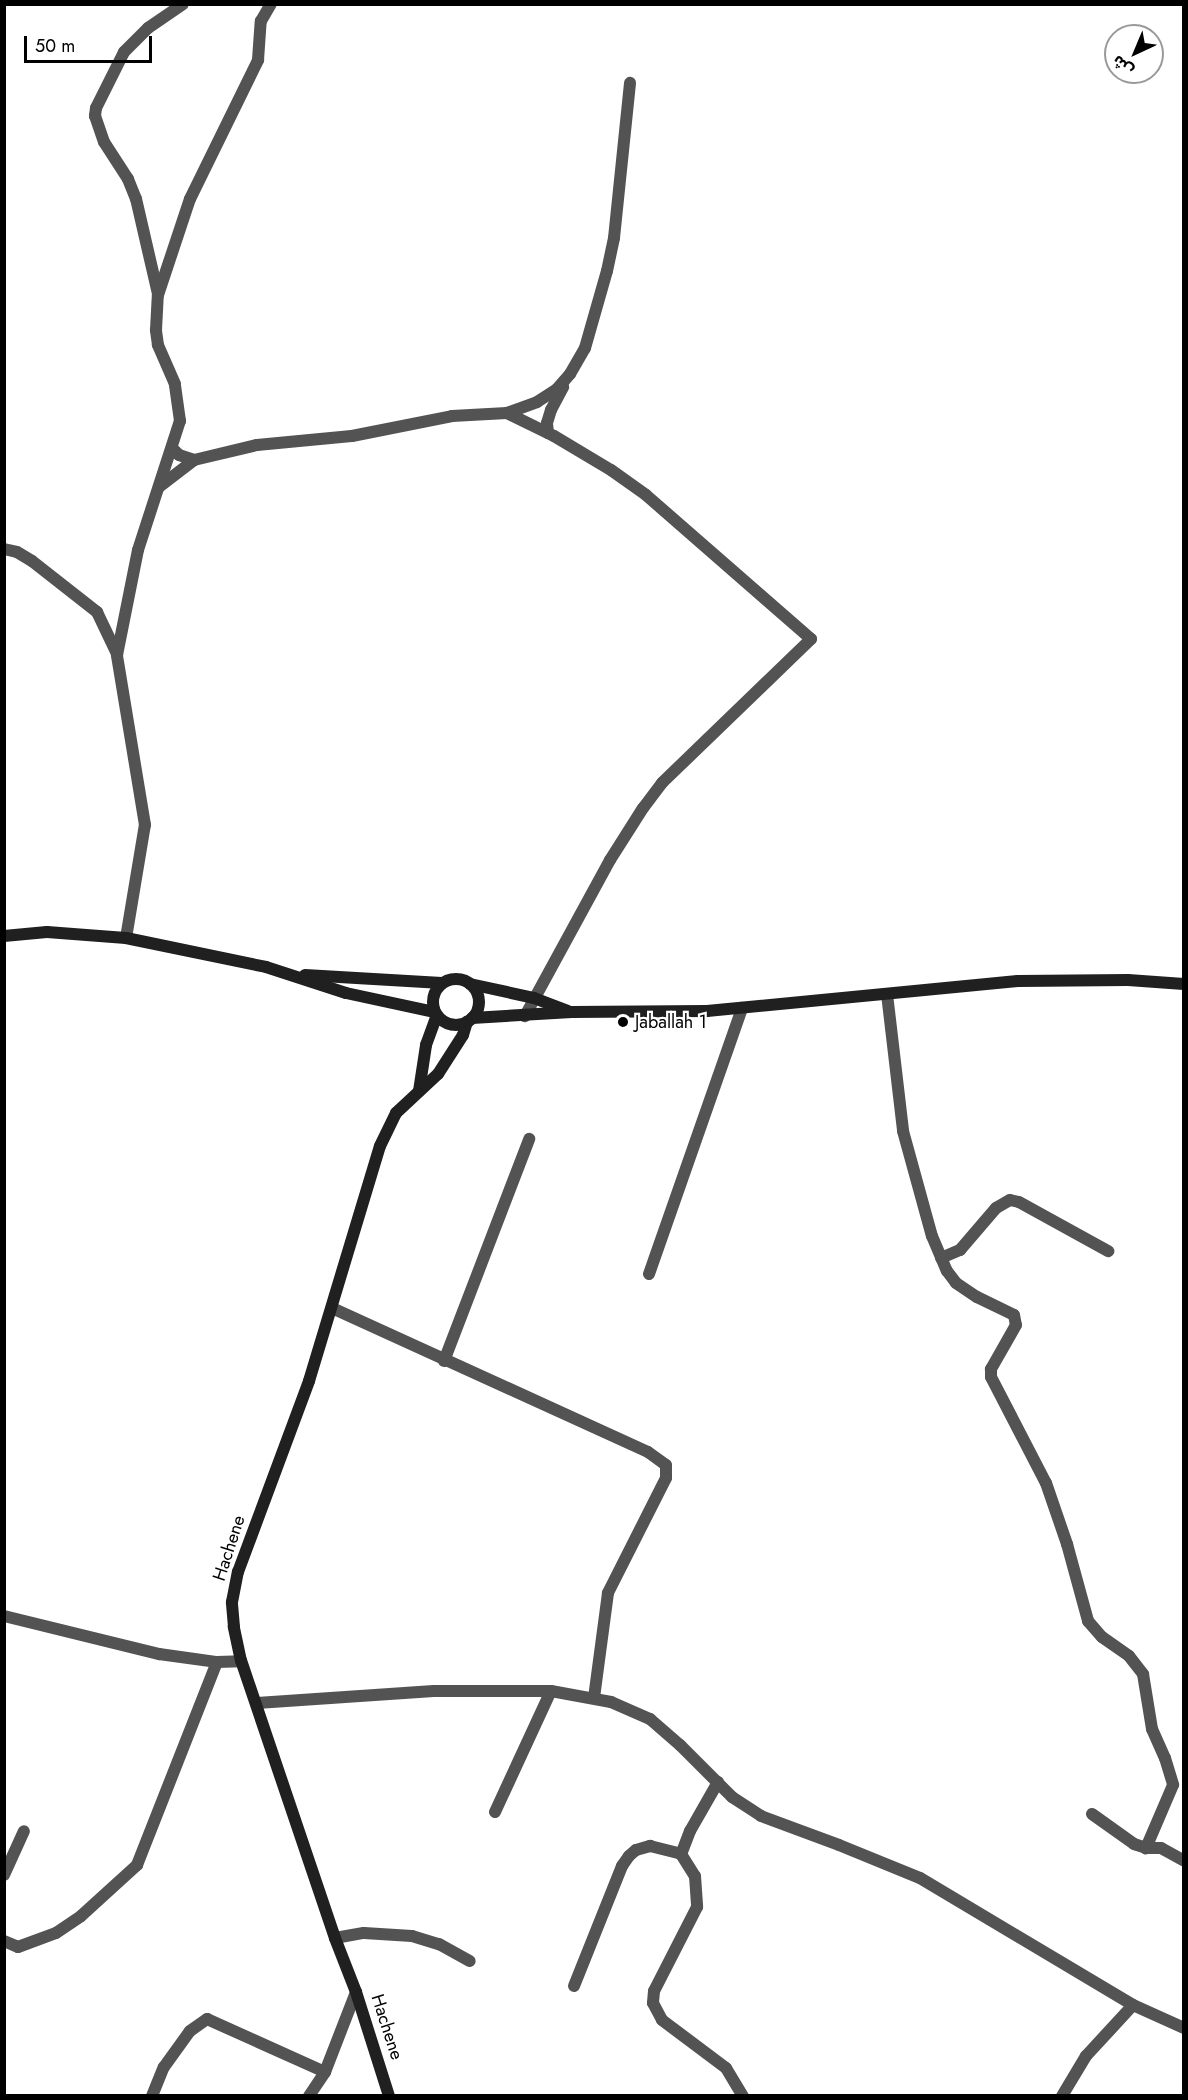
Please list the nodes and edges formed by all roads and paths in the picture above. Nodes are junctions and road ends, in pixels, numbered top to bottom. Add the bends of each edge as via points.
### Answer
1 (183, 4) edge
2 (271, 4) edge
3 (630, 83) dead end
4 (158, 295) junction
5 (570, 374) junction
6 (507, 412) junction
7 (548, 433) junction
8 (172, 448) junction
9 (195, 460) junction
10 (158, 488) junction
11 (4, 549) edge
12 (117, 655) junction
13 (4, 936) edge
14 (126, 938) junction
15 (295, 975) junction
16 (442, 983) junction
17 (470, 984) junction
18 (1184, 984) edge
19 (887, 994) junction
20 (534, 998) junction
21 (742, 1008) junction
22 (572, 1012) junction
23 (436, 1013) junction
24 (525, 1016) junction
25 (470, 1020) junction
26 (420, 1091) junction
27 (529, 1139) dead end
28 (1108, 1251) dead end
29 (941, 1258) junction
30 (649, 1274) dead end
31 (332, 1308) junction
32 (444, 1361) junction
33 (4, 1616) edge
34 (241, 1661) junction
35 (217, 1662) junction
36 (550, 1691) junction
37 (594, 1698) junction
38 (257, 1703) junction
39 (718, 1782) junction
40 (1184, 1788) edge
41 (1171, 1792) junction
42 (495, 1812) dead end
43 (1092, 1814) dead end
44 (24, 1831) dead end
45 (1146, 1848) junction
46 (681, 1854) junction
47 (1184, 1861) edge
48 (4, 1875) edge
49 (335, 1938) junction
50 (4, 1941) edge
51 (470, 1961) dead end
52 (574, 1986) dead end
53 (356, 1992) junction
54 (1133, 2005) junction
55 (1184, 2028) edge
56 (325, 2072) junction
57 (152, 2096) edge
58 (309, 2096) edge
59 (389, 2096) edge
60 (743, 2096) edge
61 (1062, 2096) edge

1 - 4 street via 148,28 123,52 95,117 104,142 136,198
2 - 4 street via 261,21 258,60 190,199
3 - 5 street via 614,238 589,337
4 - 8 street via 158,345 175,384 180,408
5 - 6 street via 548,396
5 - 7 street via 551,410
6 - 7 street
6 - 9 street via 452,416 352,436 257,445
7 - 20 street via 645,495 811,639 650,800 610,860
8 - 9 street
8 - 10 street
9 - 10 street
10 - 12 street via 148,510 129,586
11 - 12 street via 32,561 97,612
12 - 14 street via 146,825
13 - 14 main road via 47,932
14 - 15 main road
15 - 16 main road
15 - 23 main road via 346,993
16 - 17 main road via 456,979
16 - 23 main road via 432,1002
17 - 20 main road
17 - 25 main road via 478,997 477,1012
18 - 19 main road via 1018,981
19 - 21 main road
19 - 29 street via 904,1140
20 - 22 main road
20 - 24 street
21 - 22 main road
21 - 30 street
22 - 24 main road
23 - 25 main road via 450,1024
23 - 26 main road via 426,1045
24 - 25 main road
25 - 26 main road, Hachene via 438,1074
26 - 31 main road, Hachene via 396,1113 380,1146
27 - 32 street
28 - 29 street via 1010,1200 996,1208 960,1250
29 - 41 street via 956,1283 1008,1310 1016,1319 991,1377 1046,1483 1088,1621 1102,1637 1129,1656 1143,1674 1152,1730 1173,1778
31 - 32 street
31 - 34 main road, Hachene via 238,1572 232,1602
32 - 37 street via 648,1452 666,1465 666,1478 608,1593
33 - 35 street via 159,1654
34 - 35 street
34 - 38 main road, Hachene
35 - 50 street via 137,1865 81,1916 56,1933 18,1947
36 - 37 street
36 - 38 street via 434,1691
36 - 42 street
37 - 39 street via 650,1719
38 - 49 main road, Hachene
39 - 46 street
39 - 54 street via 732,1797 761,1816 920,1878
40 - 41 street
41 - 45 street
43 - 45 street via 1134,1844
44 - 48 street
45 - 47 street via 1161,1848
46 - 52 street via 650,1846 629,1856
46 - 60 street via 695,1876 697,1907 654,1991 653,2002 662,2020 726,2068
49 - 51 street via 364,1933 412,1936 439,1944
49 - 53 main road, Hachene
53 - 56 street
53 - 59 main road, Hachene
54 - 55 street
54 - 61 street via 1086,2056
56 - 57 street via 207,2019 190,2031 164,2067
56 - 58 street

